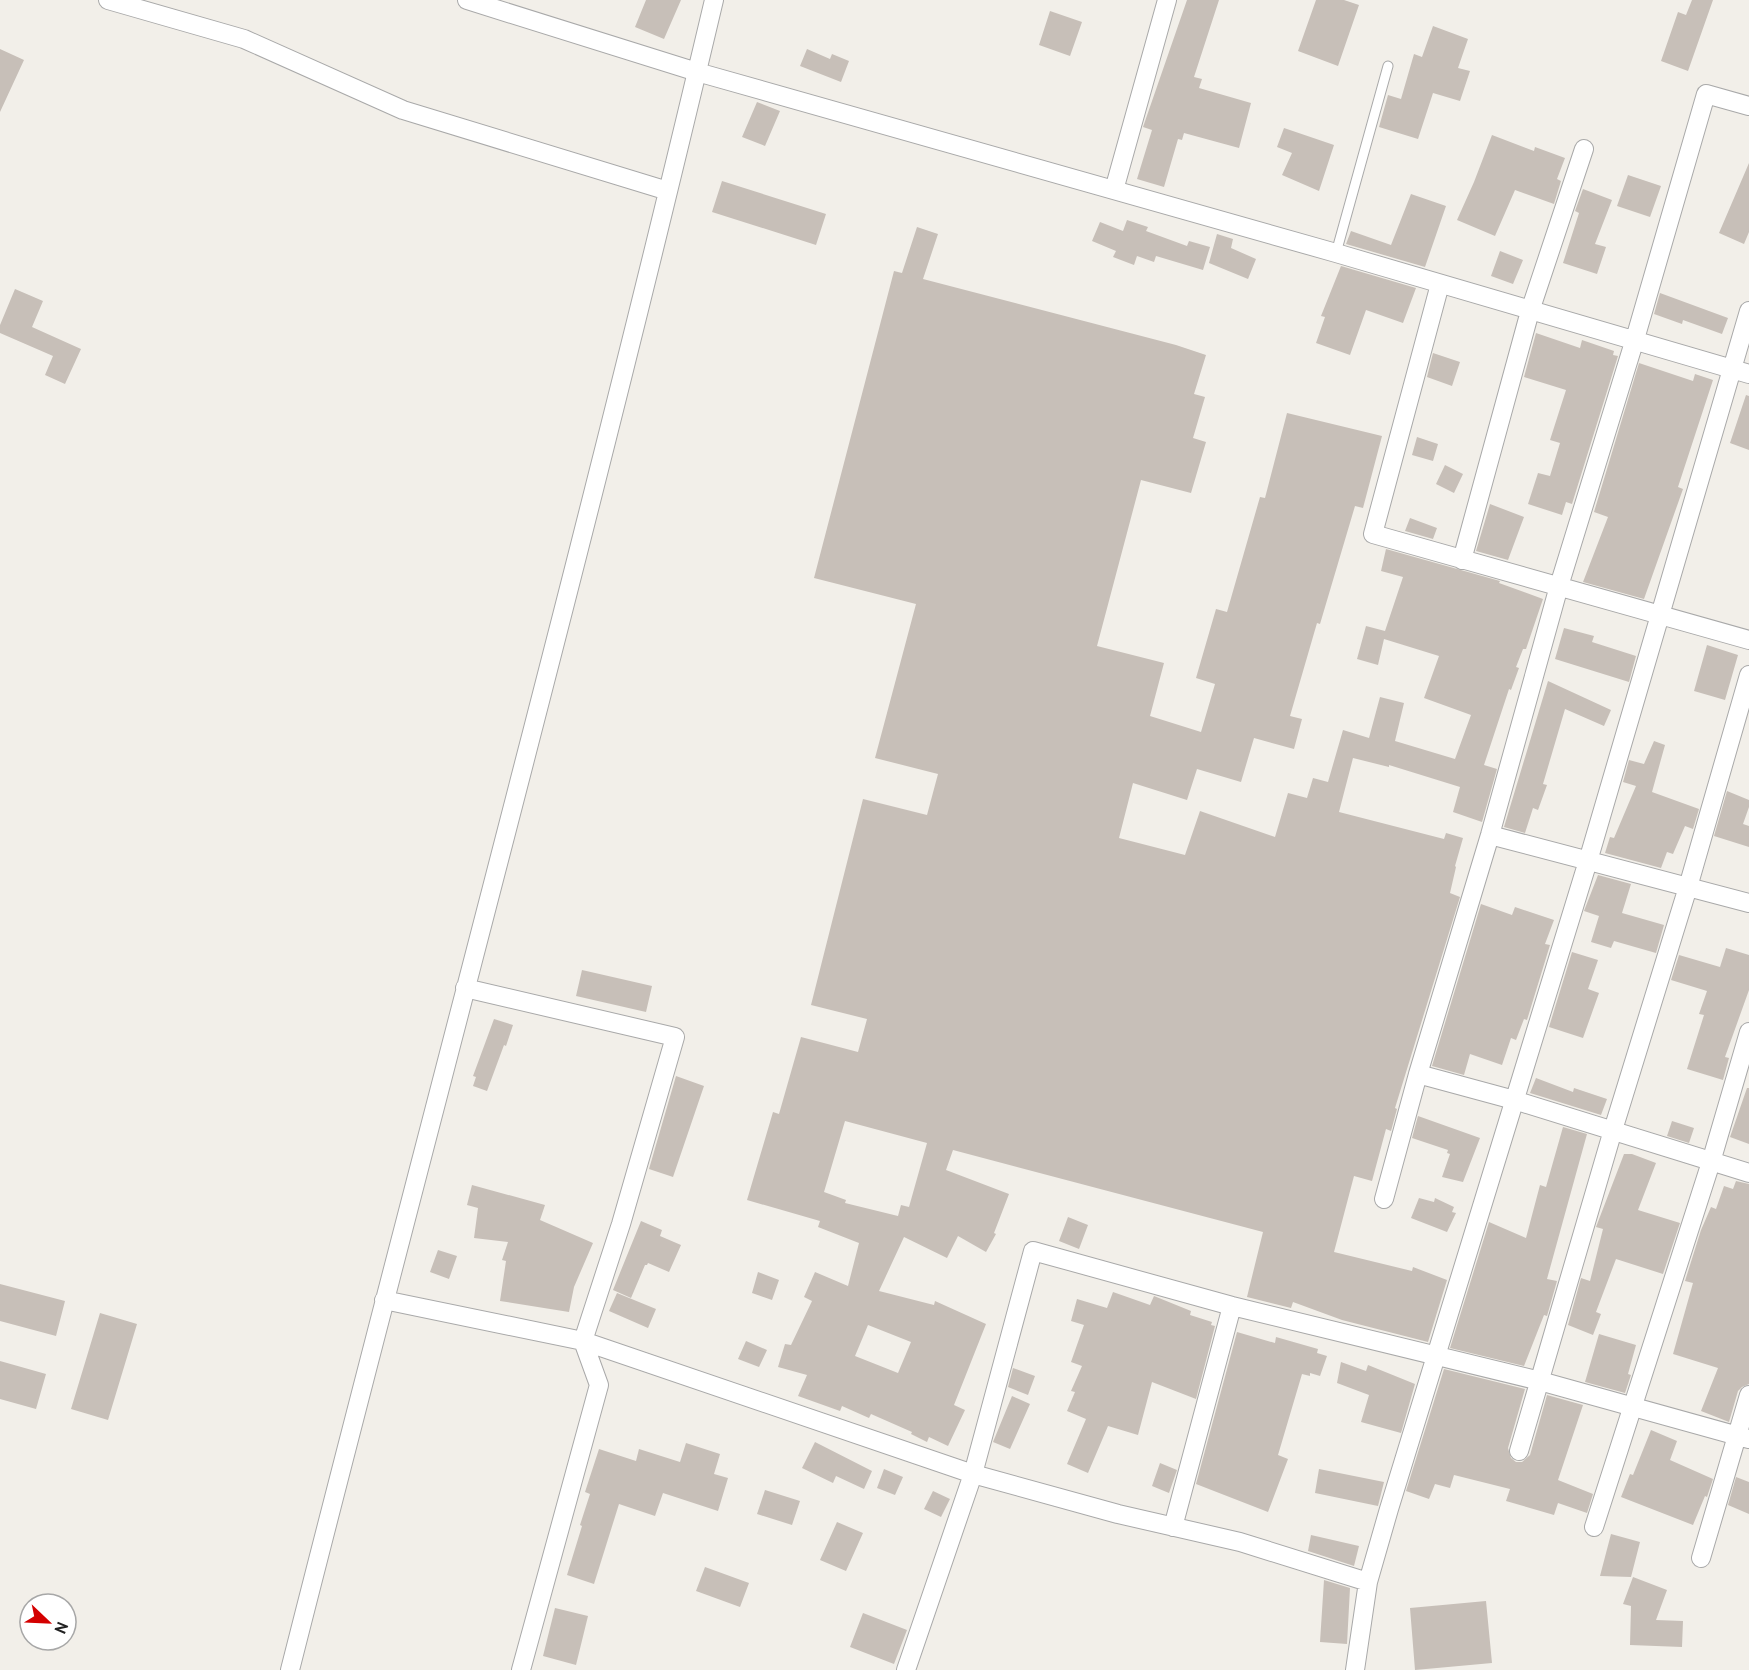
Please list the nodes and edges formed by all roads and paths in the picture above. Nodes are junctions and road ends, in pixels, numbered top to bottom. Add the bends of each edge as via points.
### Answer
1 (108, 0) edge
2 (467, 0) edge
3 (714, 0) edge
4 (1167, 0) edge
5 (1388, 66) dead end
6 (697, 72) junction
7 (1749, 106) edge
8 (1584, 149) dead end
9 (1113, 190) junction
10 (668, 191) junction
11 (1336, 253) junction
12 (1440, 284) junction
13 (1530, 311) junction
14 (1749, 311) edge
15 (1635, 339) junction
16 (1740, 371) edge
17 (1462, 560) junction
18 (1559, 586) junction
19 (1662, 614) junction
20 (1749, 640) edge
21 (1749, 675) edge
22 (1490, 835) junction
23 (1588, 861) junction
24 (1688, 887) junction
25 (1749, 903) edge
26 (465, 987) junction
27 (1749, 1032) edge
28 (1418, 1074) junction
29 (1514, 1100) junction
30 (1613, 1131) junction
31 (1711, 1162) junction
32 (1749, 1173) edge
33 (1384, 1199) dead end
34 (384, 1300) junction
35 (1232, 1306) junction
36 (583, 1341) junction
37 (1435, 1354) junction
38 (1540, 1381) junction
39 (1749, 1395) edge
40 (1632, 1407) junction
41 (1742, 1437) edge
42 (1519, 1451) dead end
43 (973, 1474) junction
44 (1173, 1527) junction
45 (1594, 1527) dead end
46 (1701, 1558) dead end
47 (1368, 1582) junction
48 (290, 1670) edge
49 (520, 1670) edge
50 (906, 1670) edge
51 (1354, 1670) edge

1 - 10 street via 244,39 403,110
2 - 6 street
3 - 6 street
4 - 9 street
5 - 11 lane
6 - 9 street
6 - 10 street
7 - 15 street via 1706,93
8 - 13 street
9 - 11 street
10 - 26 street
11 - 12 street
12 - 13 street
12 - 17 street via 1373,534
13 - 15 street
13 - 17 street
14 - 16 street
15 - 16 street
15 - 18 street
16 - 19 street
17 - 18 street
18 - 19 street
18 - 22 street
19 - 20 street
19 - 23 street
21 - 24 street
22 - 23 street
22 - 28 street
23 - 24 street
23 - 29 street
24 - 25 street
24 - 30 street
26 - 34 street
26 - 36 street via 675,1037
27 - 31 street
28 - 29 street
28 - 33 street
29 - 30 street
29 - 37 street
30 - 31 street
30 - 38 street
31 - 32 street
31 - 40 street
34 - 36 street
34 - 48 street
35 - 37 street
35 - 43 street via 1033,1251
35 - 44 street
36 - 43 street
36 - 49 street via 599,1385
37 - 38 street
37 - 47 street
38 - 40 street
38 - 42 street
39 - 41 street
40 - 41 street
40 - 45 street
41 - 46 street
43 - 44 street
43 - 50 street
44 - 47 street via 1240,1542
47 - 51 street

